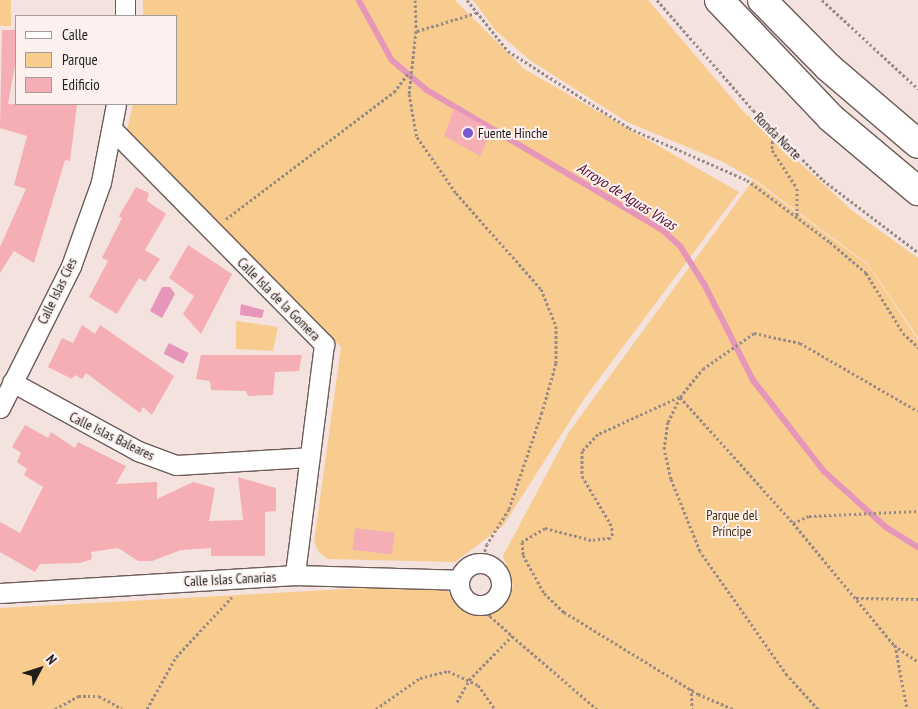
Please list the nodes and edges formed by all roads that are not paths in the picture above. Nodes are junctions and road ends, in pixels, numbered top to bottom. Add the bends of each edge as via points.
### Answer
1 (125, 0) edge
2 (719, 0) edge
3 (762, 0) edge
4 (125, 15) edge
5 (116, 105) edge
6 (113, 130) junction
7 (918, 144) edge
8 (136, 155) junction
9 (105, 168) junction
10 (918, 191) edge
11 (12, 382) junction
12 (0, 408) edge
13 (309, 457) junction
14 (295, 576) junction
15 (459, 580) junction
16 (0, 593) edge

1 - 4 street
2 - 10 highway via 831,118
3 - 7 highway via 828,67
5 - 6 street, Calle Islas Cíes
6 - 8 street, Calle Isla de la Gomera
6 - 9 street, Calle Islas Cíes
8 - 9 street
8 - 13 street, Calle Isla de la Gomera via 324,344
9 - 11 street, Calle Islas Cíes via 71,266
11 - 12 street, Calle Islas Cíes
11 - 13 street, Calle Islas Baleares via 138,451 176,465
13 - 14 street, Calle Isla de la Gomera
14 - 15 street, Calle Islas Canarias
14 - 16 street, Calle Islas Canarias
15 - 15 street via 468,566 482,563 494,569 501,581 498,594 485,605 474,605 463,597

